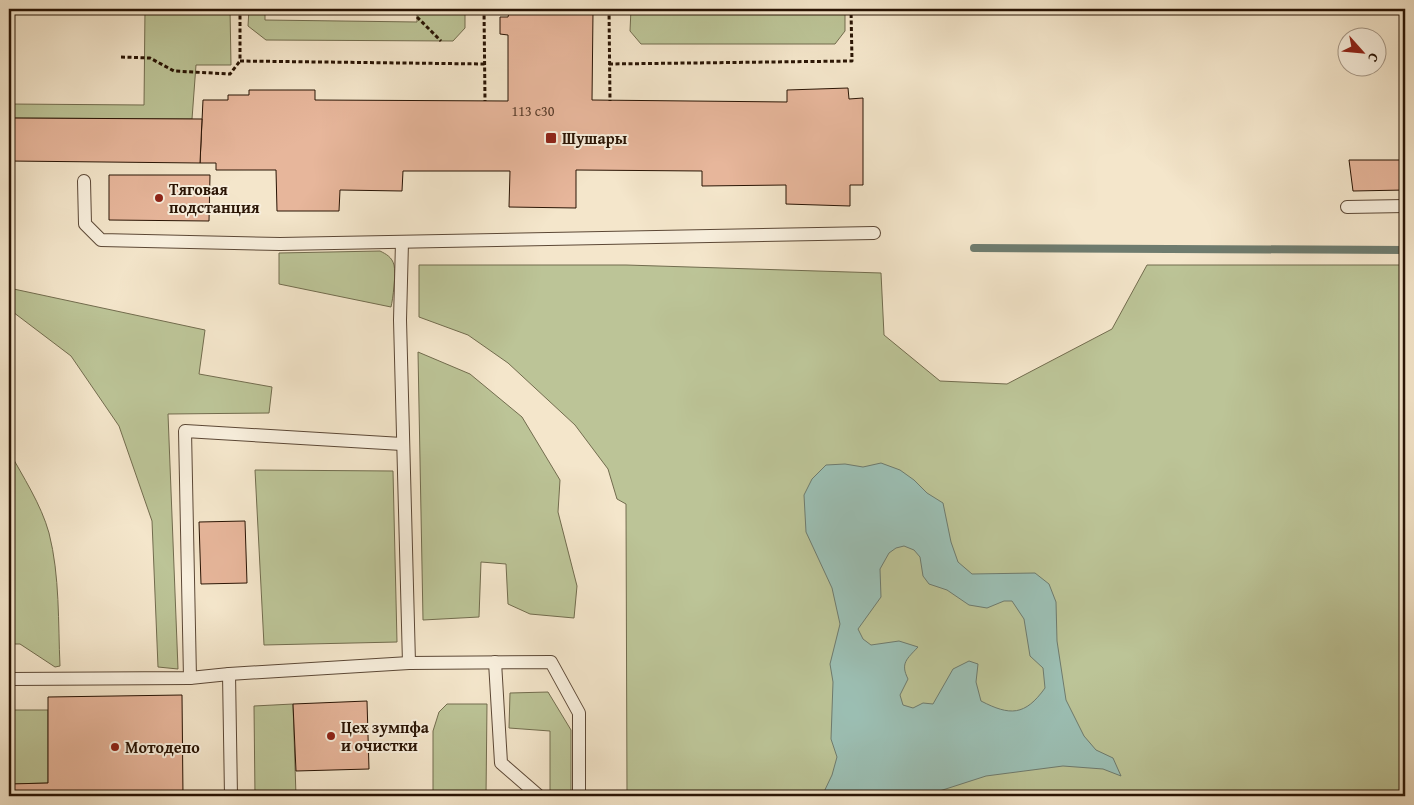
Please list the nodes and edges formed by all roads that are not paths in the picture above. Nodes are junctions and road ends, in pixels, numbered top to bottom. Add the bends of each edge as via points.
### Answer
1 (84, 181) dead end
2 (1405, 206) edge
3 (1347, 207) dead end
4 (874, 233) dead end
5 (402, 242) junction
6 (402, 444) junction
7 (495, 662) junction
8 (409, 663) junction
9 (229, 674) junction
10 (190, 678) junction
11 (9, 679) edge
12 (231, 796) edge
13 (539, 796) edge
14 (579, 796) edge

1 - 5 lane via 85,224 101,240 280,244
2 - 3 lane
4 - 5 lane
5 - 6 lane
6 - 8 lane
6 - 10 lane via 185,431
7 - 8 lane
7 - 13 lane via 502,763
7 - 14 lane via 551,662 579,713
8 - 9 lane
9 - 10 lane
9 - 12 lane
10 - 11 lane

